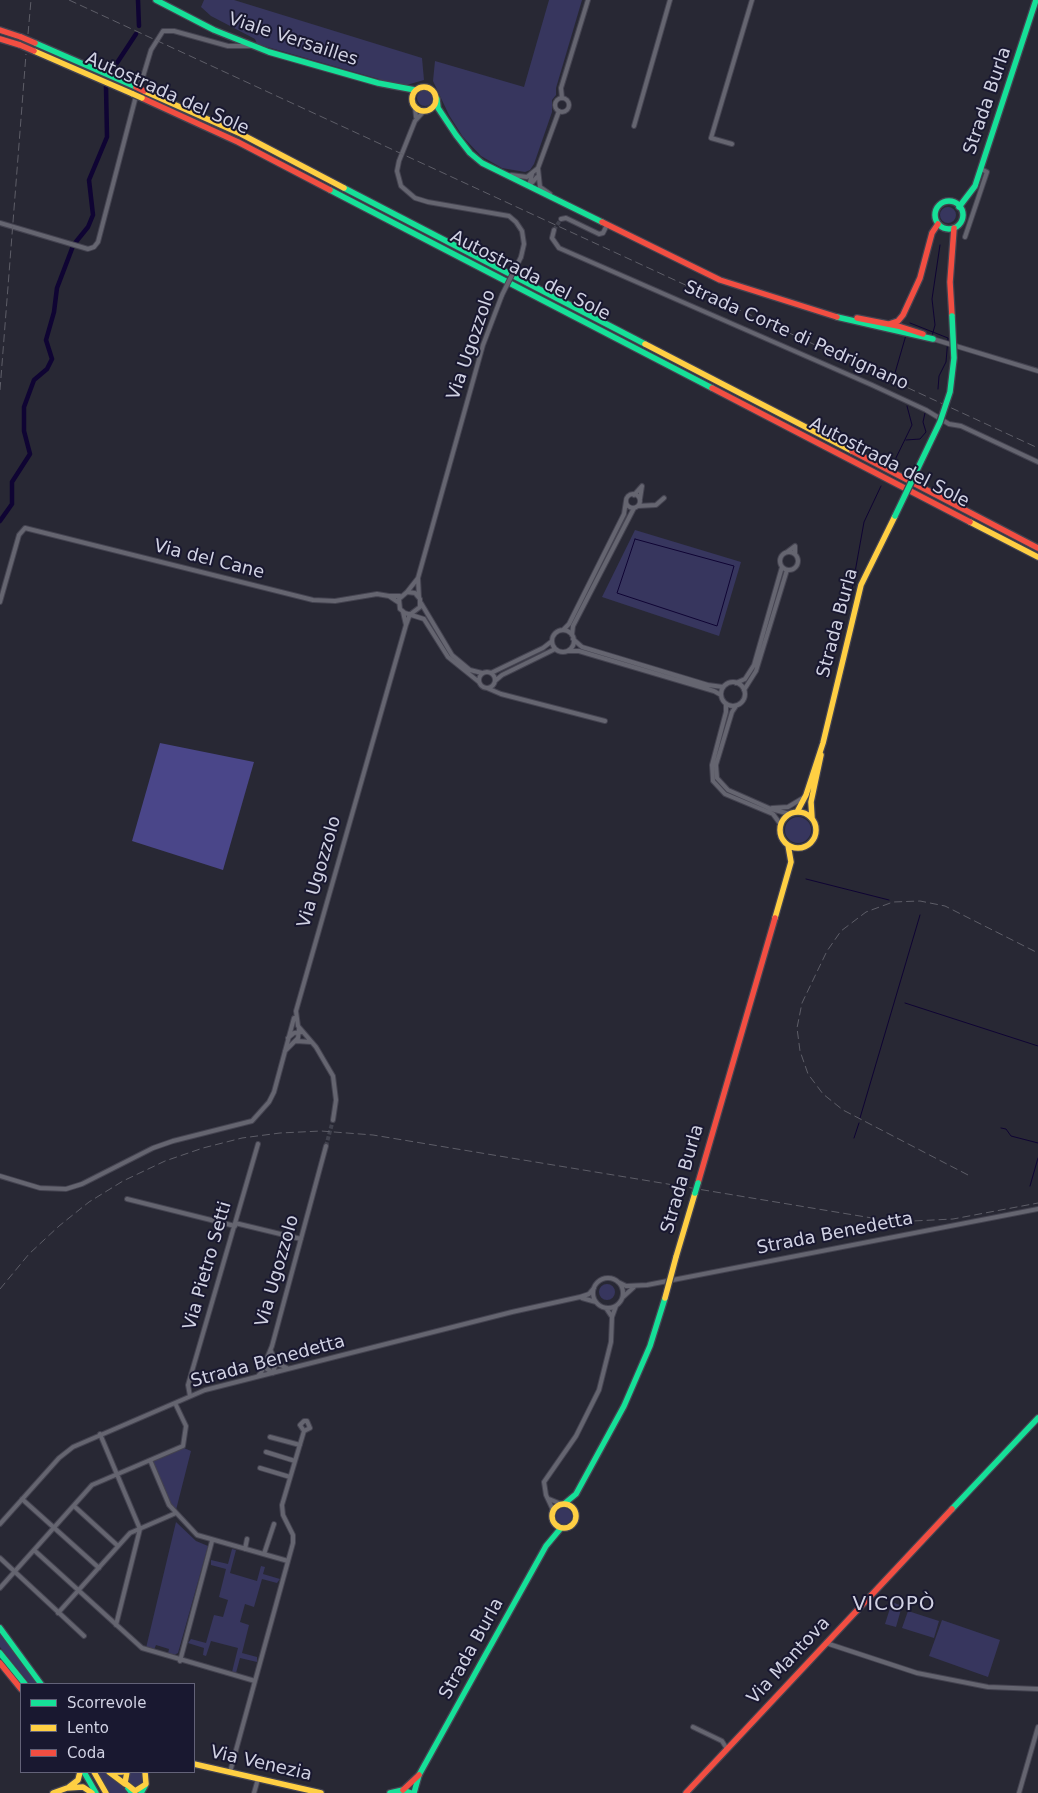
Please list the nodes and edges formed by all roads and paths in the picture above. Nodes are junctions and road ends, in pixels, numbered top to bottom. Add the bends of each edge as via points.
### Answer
1 (156, 0) edge
2 (588, 0) edge
3 (670, 0) edge
4 (752, 0) edge
5 (1036, 0) edge
6 (0, 30) edge
7 (0, 39) edge
8 (253, 46) junction
9 (286, 57) dead end
10 (294, 61) junction
11 (397, 88) junction
12 (415, 90) junction
13 (562, 98) junction
14 (437, 99) junction
15 (414, 105) junction
16 (559, 110) junction
17 (426, 111) junction
18 (443, 117) junction
19 (415, 121) junction
20 (634, 126) dead end
21 (732, 144) dead end
22 (538, 168) junction
23 (981, 169) junction
24 (496, 171) junction
25 (532, 174) junction
26 (538, 176) junction
27 (529, 186) junction
28 (560, 202) junction
29 (960, 206) junction
30 (561, 219) dead end
31 (0, 223) edge
32 (938, 224) junction
33 (607, 225) junction
34 (954, 228) junction
35 (554, 230) dead end
36 (965, 237) dead end
37 (830, 314) junction
38 (903, 315) junction
39 (860, 322) junction
40 (898, 323) junction
41 (905, 330) junction
42 (933, 339) joint
43 (1038, 371) edge
44 (1038, 462) edge
45 (634, 495) junction
46 (664, 498) dead end
47 (640, 500) junction
48 (626, 501) junction
49 (647, 505) junction
50 (636, 507) junction
51 (1038, 548) edge
52 (1038, 557) edge
53 (782, 567) junction
54 (788, 570) junction
55 (418, 578) junction
56 (407, 592) junction
57 (389, 596) junction
58 (400, 596) junction
59 (419, 597) junction
60 (0, 602) edge
61 (398, 602) junction
62 (420, 602) junction
63 (403, 612) junction
64 (411, 613) junction
65 (406, 625) junction
66 (562, 630) junction
67 (572, 637) junction
68 (552, 641) junction
69 (555, 649) junction
70 (568, 651) junction
71 (482, 672) junction
72 (492, 673) junction
73 (479, 682) junction
74 (495, 682) junction
75 (736, 683) junction
76 (723, 687) junction
77 (487, 688) junction
78 (744, 690) junction
79 (501, 694) junction
80 (721, 696) junction
81 (726, 704) junction
82 (736, 706) junction
83 (606, 721) dead end
84 (823, 743) junction
85 (806, 795) junction
86 (762, 805) junction
87 (797, 812) junction
88 (790, 814) junction
89 (812, 818) junction
90 (781, 824) junction
91 (788, 845) junction
92 (801, 848) junction
93 (791, 862) junction
94 (296, 1012) junction
95 (301, 1031) junction
96 (287, 1040) junction
97 (294, 1042) junction
98 (313, 1043) junction
99 (284, 1053) junction
100 (333, 1120) tunnel mouth
101 (258, 1144) dead end
102 (326, 1146) tunnel mouth
103 (0, 1176) edge
104 (126, 1199) dead end
105 (1038, 1208) edge
106 (235, 1224) junction
107 (301, 1240) junction
108 (618, 1282) junction
109 (637, 1286) junction
110 (594, 1288) junction
111 (580, 1297) junction
112 (622, 1297) junction
113 (596, 1302) junction
114 (616, 1305) junction
115 (606, 1308) junction
116 (612, 1317) junction
117 (272, 1346) junction
118 (266, 1363) junction
119 (276, 1363) junction
120 (290, 1368) junction
121 (274, 1373) junction
122 (256, 1378) junction
123 (190, 1396) junction
124 (175, 1403) junction
125 (1038, 1418) edge
126 (304, 1430) dead end
127 (100, 1434) junction
128 (270, 1436) dead end
129 (300, 1445) junction
130 (266, 1452) dead end
131 (150, 1460) junction
132 (295, 1461) junction
133 (260, 1468) dead end
134 (117, 1474) junction
135 (290, 1477) junction
136 (576, 1494) junction
137 (22, 1499) junction
138 (549, 1499) junction
139 (562, 1504) junction
140 (74, 1506) junction
141 (574, 1509) junction
142 (553, 1510) junction
143 (176, 1513) junction
144 (553, 1522) junction
145 (0, 1524) edge
146 (274, 1524) dead end
147 (54, 1528) junction
148 (561, 1528) junction
149 (140, 1529) junction
150 (552, 1538) junction
151 (247, 1539) dead end
152 (212, 1541) junction
153 (118, 1546) junction
154 (245, 1549) junction
155 (34, 1550) junction
156 (264, 1554) junction
157 (0, 1558) edge
158 (288, 1561) junction
159 (99, 1568) junction
160 (14, 1572) junction
161 (0, 1588) edge
162 (78, 1590) junction
163 (58, 1613) junction
164 (116, 1625) junction
165 (0, 1628) edge
166 (84, 1636) dead end
167 (826, 1643) junction
168 (0, 1653) edge
169 (180, 1660) junction
170 (0, 1663) edge
171 (255, 1681) junction
172 (24, 1683) edge
173 (40, 1683) edge
174 (20, 1688) edge
175 (1038, 1689) edge
176 (693, 1727) dead end
177 (1038, 1727) edge
178 (726, 1749) junction
179 (195, 1764) edge
180 (230, 1772) junction
181 (80, 1773) edge
182 (84, 1773) edge
183 (93, 1773) edge
184 (94, 1773) edge
185 (110, 1773) edge
186 (127, 1773) edge
187 (147, 1773) edge
188 (419, 1775) junction
189 (258, 1779) junction
190 (145, 1786) junction
191 (68, 1788) junction
192 (129, 1789) edge
193 (403, 1790) junction
194 (52, 1793) edge
195 (94, 1793) edge
196 (102, 1793) edge
197 (106, 1793) edge
198 (141, 1793) edge
199 (254, 1793) edge
200 (321, 1793) edge
201 (390, 1793) edge
202 (413, 1793) edge
203 (686, 1793) edge
204 (1019, 1793) edge

1 - 8 main road, Viale Versailles
2 - 13 street via 560,88
3 - 20 street
4 - 21 street via 711,138
5 - 23 main road, Strada Burla
6 - 51 main road, Autostrada del Sole, bridge via 241,134
7 - 52 main road, Autostrada del Sole, bridge via 238,142
8 - 10 main road, Viale Versailles
8 - 31 street via 228,46 172,31 160,34 151,50 145,78 132,110 98,242 88,249
9 - 10 street
10 - 11 main road, Viale Versailles
11 - 12 main road, Viale Versailles
11 - 15 main road
12 - 14 main road via 422,86 430,88
12 - 15 main road via 412,96
13 - 16 street via 556,103
13 - 16 street via 569,105 566,111
14 - 17 main road via 434,106
14 - 18 main road
15 - 17 main road
15 - 19 street, Via Ugozzolo
16 - 22 street
17 - 18 main road
17 - 19 street, Via Ugozzolo
18 - 24 main road via 470,153
19 - 55 street, Via Ugozzolo, bridge via 397,171 401,186 422,200 509,216 522,231 524,244 483,345
22 - 25 street
22 - 26 street
23 - 29 main road, Strada Burla via 975,186
23 - 36 street via 987,172
24 - 25 street via 520,177
24 - 27 main road
25 - 27 street
26 - 27 street
26 - 28 street via 540,187
27 - 28 main road
28 - 33 main road
29 - 32 main road via 951,202 939,205 935,216
29 - 34 main road, Strada Burla via 962,219
30 - 33 street via 566,218 599,234
32 - 34 main road
32 - 38 main road via 932,233 920,278
33 - 37 main road via 720,280
34 - 84 main road, Strada Burla, bridge via 950,282 954,358 950,392 940,422 861,585
35 - 44 street, Strada Corte di Pedrignano via 552,238 559,248 846,373 949,424 961,426
37 - 39 main road
37 - 40 main road
38 - 40 main road
38 - 41 main road
39 - 40 main road via 892,327
39 - 41 main road
40 - 41 main road
41 - 42 main road
42 - 43 street
45 - 47 street
45 - 47 street via 642,486
45 - 48 street
46 - 49 street via 659,504
47 - 49 street
47 - 50 street
48 - 50 street via 629,507
48 - 66 street via 625,512
49 - 50 street
50 - 67 street via 573,626
53 - 54 street
53 - 54 street via 780,557 787,552 795,554 797,566
53 - 75 street via 754,665 745,679
54 - 78 street via 756,671
55 - 56 street, Via Ugozzolo
55 - 59 street, Via Ugozzolo
56 - 58 street, Via Ugozzolo
56 - 59 street
57 - 58 street, Via del Cane
57 - 60 street, Via del Cane via 377,594 335,602 313,600 23,529
57 - 61 street
58 - 61 street
59 - 62 street, Via Ugozzolo
61 - 63 street, Via Ugozzolo
62 - 64 street, Via Ugozzolo via 418,609
62 - 71 street via 453,656 472,671
63 - 64 street
63 - 65 street, Via Ugozzolo
64 - 65 street, Via Ugozzolo
64 - 73 street via 427,621 449,659
65 - 94 street, Via Ugozzolo
66 - 67 street
66 - 68 street via 556,632
67 - 70 street via 572,647
67 - 76 street via 582,647
68 - 69 street
68 - 72 street
69 - 70 street
69 - 74 street via 502,675
70 - 80 street via 579,651 714,691
71 - 72 street
71 - 73 street
72 - 74 street
73 - 77 street
74 - 77 street
74 - 79 street
75 - 76 street
75 - 78 street
76 - 80 street
77 - 79 street
78 - 82 street via 744,699
79 - 83 street
80 - 81 street
81 - 82 street
81 - 90 street via 712,765 713,781 725,794 773,814
82 - 86 street via 716,765 717,778 728,790
84 - 85 main road, Strada Burla
84 - 89 main road, Strada Burla via 811,802
85 - 86 street via 788,807
85 - 87 main road, Strada Burla
86 - 88 street
87 - 88 main road
87 - 89 main road
88 - 90 main road
89 - 92 main road, Strada Burla via 816,834 812,842
90 - 91 main road, Strada Burla via 781,836
91 - 92 main road
91 - 93 main road, Strada Burla
92 - 93 main road, Strada Burla
93 - 136 main road, Strada Burla, bridge via 650,1346 633,1387
94 - 95 street, Via Ugozzolo via 295,1019
94 - 96 street
95 - 96 street
95 - 97 street
95 - 98 street
96 - 99 street
97 - 98 street
97 - 99 street
98 - 100 street via 333,1076 336,1100
99 - 103 street via 269,1102 252,1121 152,1148 66,1189 40,1188
101 - 106 street, Via Pietro Setti
102 - 107 street, Via Ugozzolo
104 - 106 street
105 - 109 street, Strada Benedetta
106 - 107 street
106 - 123 street, Via Pietro Setti via 188,1385
107 - 117 street, Via Ugozzolo
108 - 109 street, Strada Benedetta
108 - 110 street, Strada Benedetta via 612,1278 603,1279
108 - 112 street
109 - 112 street, Strada Benedetta
110 - 111 street, Strada Benedetta
110 - 113 street
111 - 113 street
111 - 120 street, Strada Benedetta
112 - 114 street, Strada Benedetta
113 - 115 street
114 - 115 street
114 - 116 street, Strada Benedetta
115 - 116 street
116 - 138 street, Strada Benedetta via 611,1342 599,1390 576,1436 544,1482
117 - 118 street, Via Ugozzolo
117 - 119 street, Via Ugozzolo
118 - 121 street
118 - 122 street, Via Ugozzolo
119 - 120 street
119 - 121 street, Via Ugozzolo
120 - 121 street, Strada Benedetta
121 - 122 street, Strada Benedetta
122 - 123 street, Strada Benedetta
123 - 124 street, Strada Benedetta
124 - 127 street, Strada Benedetta
124 - 131 street via 186,1426 183,1446
125 - 167 main road, Via Mantova
126 - 129 street
127 - 134 street
127 - 137 street, Strada Benedetta via 64,1454
128 - 129 street
129 - 132 street
130 - 132 street
131 - 134 street
131 - 143 street via 169,1505
132 - 135 street
133 - 135 street
134 - 140 street via 92,1484
134 - 149 street
135 - 158 street via 282,1505 283,1516 293,1535
136 - 139 main road, Strada Burla
136 - 141 main road, Strada Burla
137 - 145 street, Strada Benedetta
137 - 147 street
138 - 139 street
138 - 142 street
139 - 141 main road
139 - 142 main road, Strada Burla
140 - 147 street
140 - 153 street
141 - 148 main road, Strada Burla via 574,1523
142 - 144 main road, Strada Burla
143 - 149 street
143 - 152 street via 197,1535
144 - 148 main road
144 - 150 main road, Strada Burla
146 - 156 street
147 - 155 street
147 - 159 street
148 - 150 main road, Strada Burla
149 - 153 street via 130,1533
149 - 164 street
150 - 188 main road, Strada Burla
151 - 154 street
152 - 154 street
152 - 169 street
153 - 159 street
154 - 156 street
155 - 160 street
155 - 162 street
156 - 158 street
157 - 160 street
158 - 171 street
159 - 162 street
160 - 161 street
160 - 163 street
162 - 163 street
162 - 164 street
163 - 166 street
164 - 169 street via 142,1648
165 - 173 main road
167 - 175 street via 917,1673 982,1686
167 - 178 main road, Via Mantova
168 - 172 main road
169 - 171 street
170 - 174 main road
171 - 180 street
176 - 178 street via 722,1741
177 - 204 street
178 - 203 main road, Via Mantova
179 - 180 main road, Via Venezia
180 - 189 main road, Via Venezia
181 - 191 main road via 77,1781
182 - 195 main road
183 - 196 main road
184 - 197 main road
185 - 192 main road
186 - 192 main road via 124,1779
187 - 190 main road
188 - 193 main road, Strada Burla
188 - 202 main road, Strada Burla
189 - 199 street
189 - 200 main road, Via Venezia
190 - 192 main road
190 - 198 main road
191 - 194 main road
191 - 195 main road via 83,1787
193 - 201 main road
193 - 202 main road, Strada Burla

